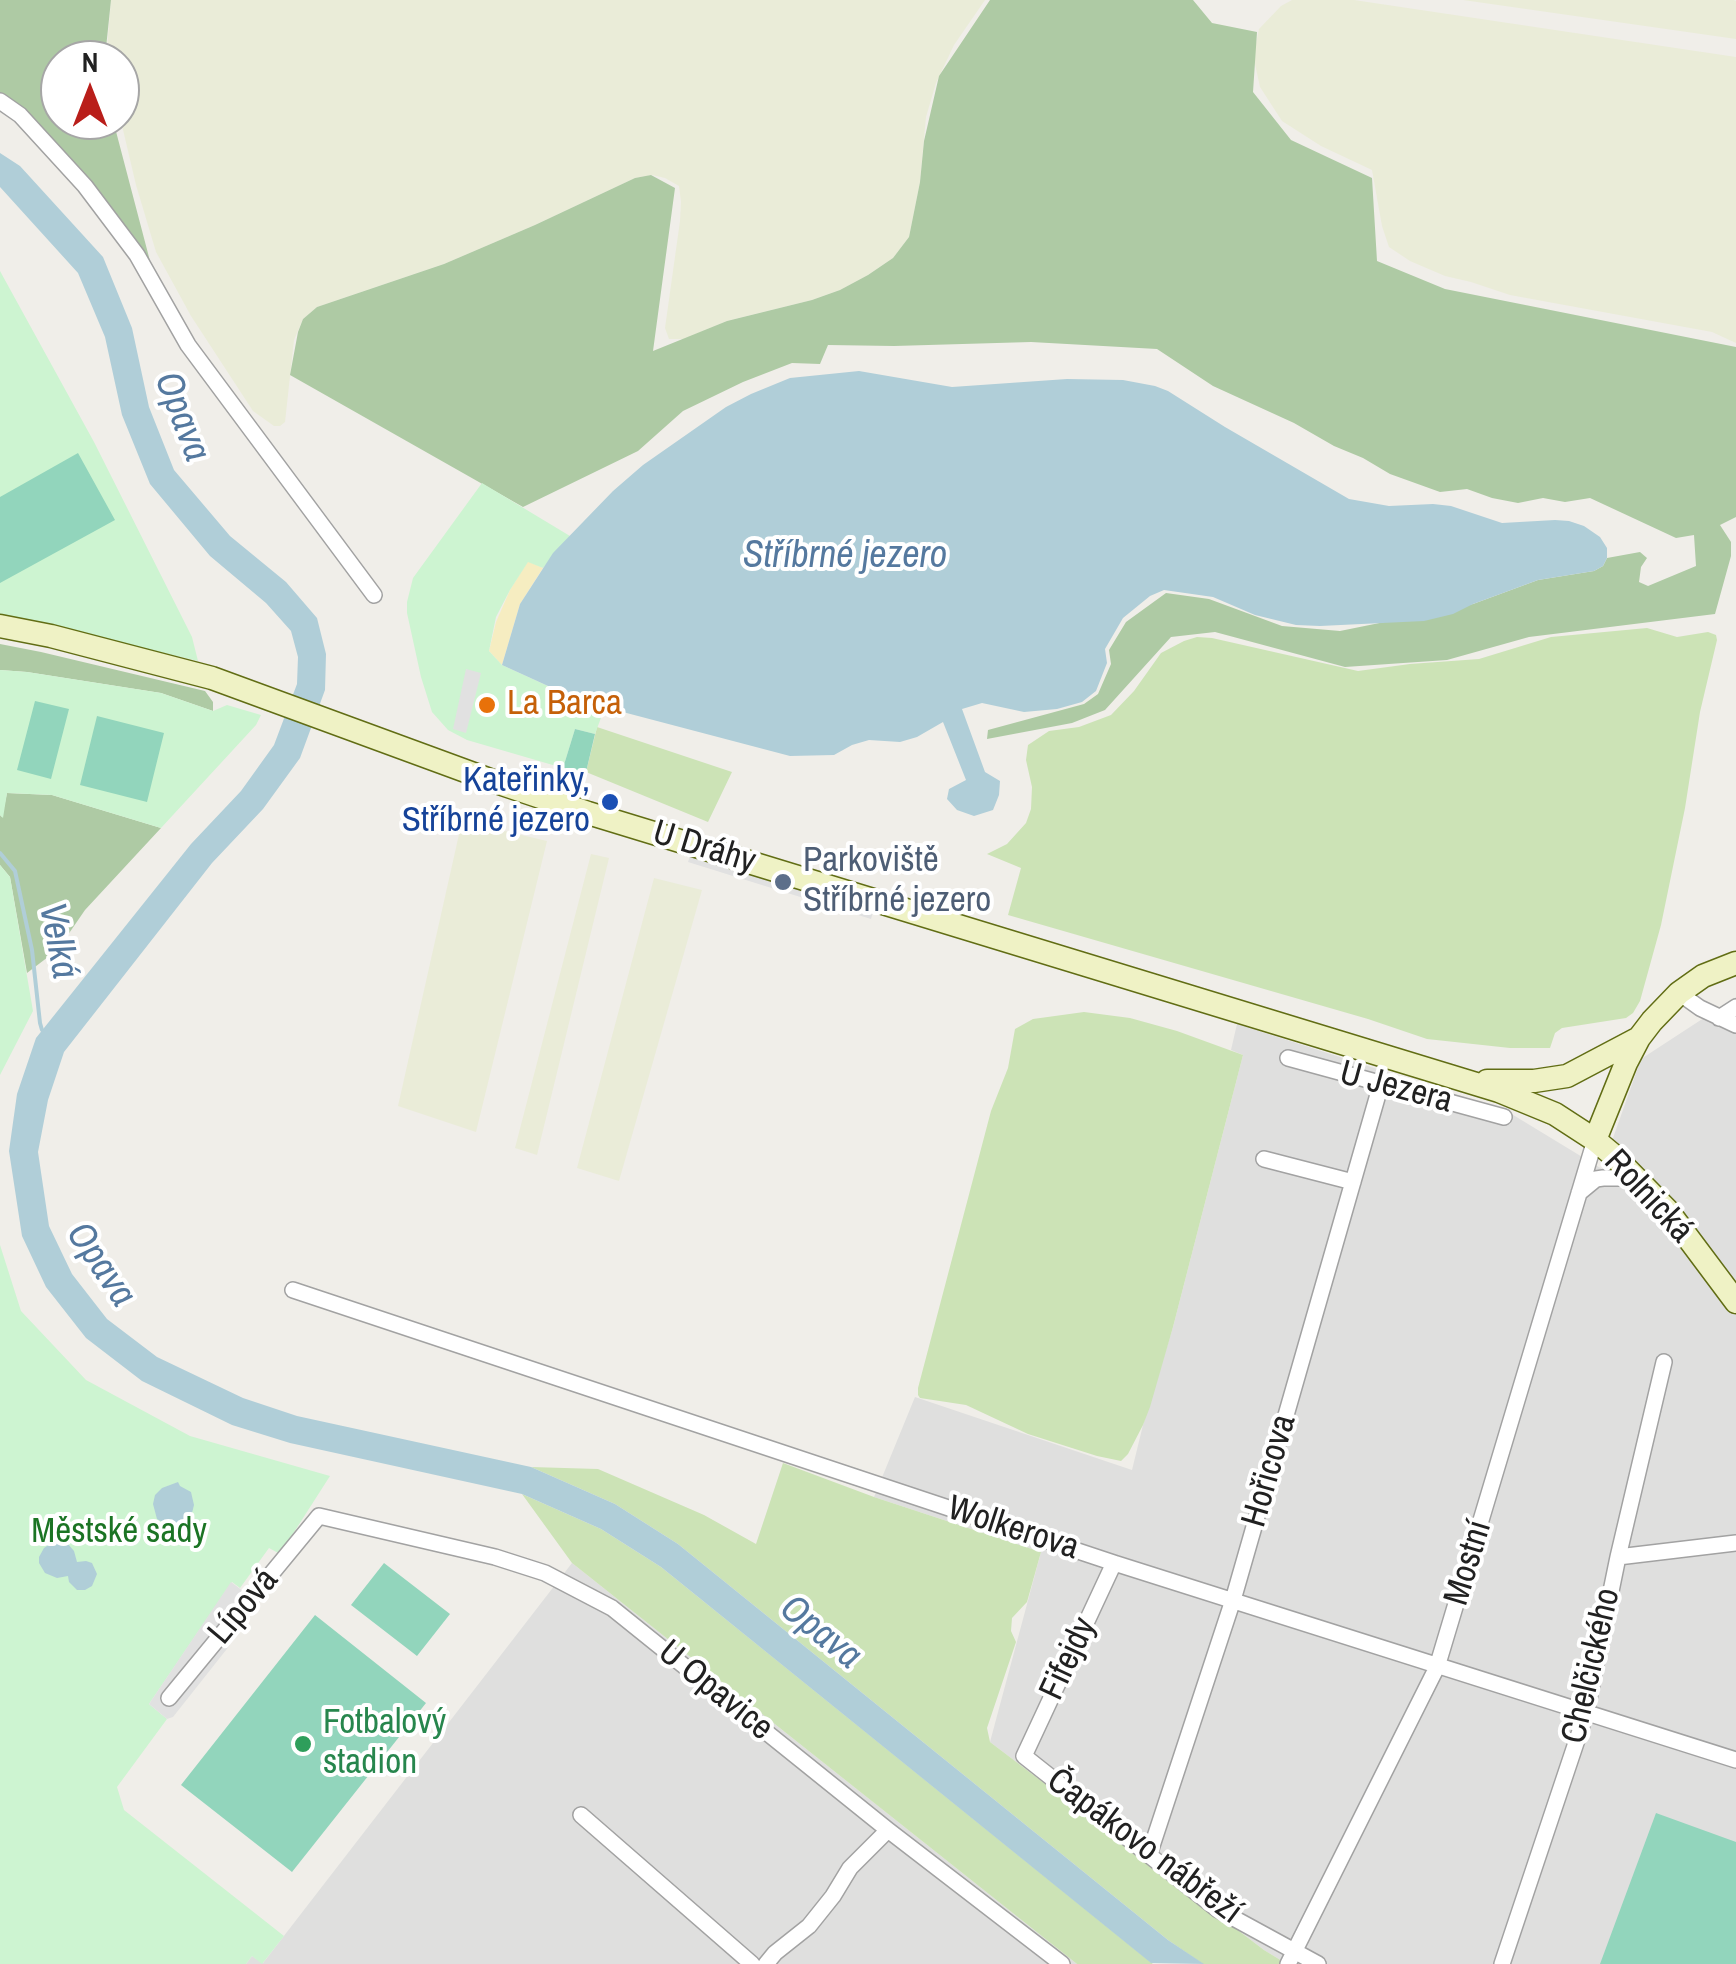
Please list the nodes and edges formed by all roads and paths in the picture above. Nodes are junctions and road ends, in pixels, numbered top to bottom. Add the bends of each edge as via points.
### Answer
1 (0, 101) edge
2 (374, 596) dead end
3 (0, 626) edge
4 (1736, 963) edge
5 (1679, 993) junction
6 (1736, 1007) edge
7 (1719, 1018) junction
8 (1736, 1026) edge
9 (1639, 1038) junction
10 (1288, 1058) dead end
11 (1467, 1081) junction
12 (1381, 1084) junction
13 (1504, 1117) dead end
14 (1595, 1140) junction
15 (1264, 1159) dead end
16 (1638, 1178) junction
17 (1353, 1182) junction
18 (1579, 1193) junction
19 (293, 1290) dead end
20 (1733, 1291) edge
21 (1664, 1362) dead end
22 (319, 1516) joint
23 (1736, 1542) edge
24 (1618, 1557) junction
25 (1114, 1562) junction
26 (1233, 1600) junction
27 (1438, 1667) junction
28 (169, 1698) dead end
29 (1586, 1713) junction
30 (1024, 1756) joint
31 (1736, 1760) edge
32 (582, 1816) dead end
33 (888, 1830) junction
34 (1149, 1855) junction
35 (1291, 1958) edge
36 (752, 1964) edge
37 (766, 1964) edge
38 (1062, 1964) edge
39 (1318, 1964) edge
40 (1502, 1964) edge

1 - 2 street via 86,186 137,255 188,346
3 - 11 street, U Dráhy via 220,680 588,813
4 - 5 street, U Dráhy
5 - 7 street
5 - 9 street, U Dráhy
6 - 7 street
7 - 8 street
9 - 11 street, U Dráhy via 1552,1080
9 - 14 street, U Dráhy
10 - 12 street, U Jezera
11 - 14 street, U Dráhy via 1540,1108
12 - 13 street, U Jezera
12 - 17 street, Hořicova
14 - 16 street, Rolnická
14 - 18 street, Mostní
15 - 17 street
16 - 18 street via 1603,1178
16 - 20 street, Rolnická
17 - 26 street, Hořicova
18 - 27 street, Mostní
19 - 25 street, Wolkerova
21 - 24 street, Chelčického
22 - 28 street, Lípová
22 - 33 street, U Opavice via 546,1573 612,1608
23 - 24 street
24 - 29 street, Chelčického
25 - 26 street, Wolkerova
25 - 30 street, Fifejdy
26 - 27 street, Wolkerova
26 - 34 street, Hořicova
27 - 29 street, Wolkerova
27 - 35 street, Mostní
29 - 31 street, Wolkerova
29 - 40 street, Chelčického
30 - 34 street, Čapákovo nábřeží
32 - 36 street
33 - 37 street via 850,1868 809,1926
33 - 38 street, U Opavice
34 - 35 street, Čapákovo nábřeží
35 - 39 street, Čapákovo nábřeží

